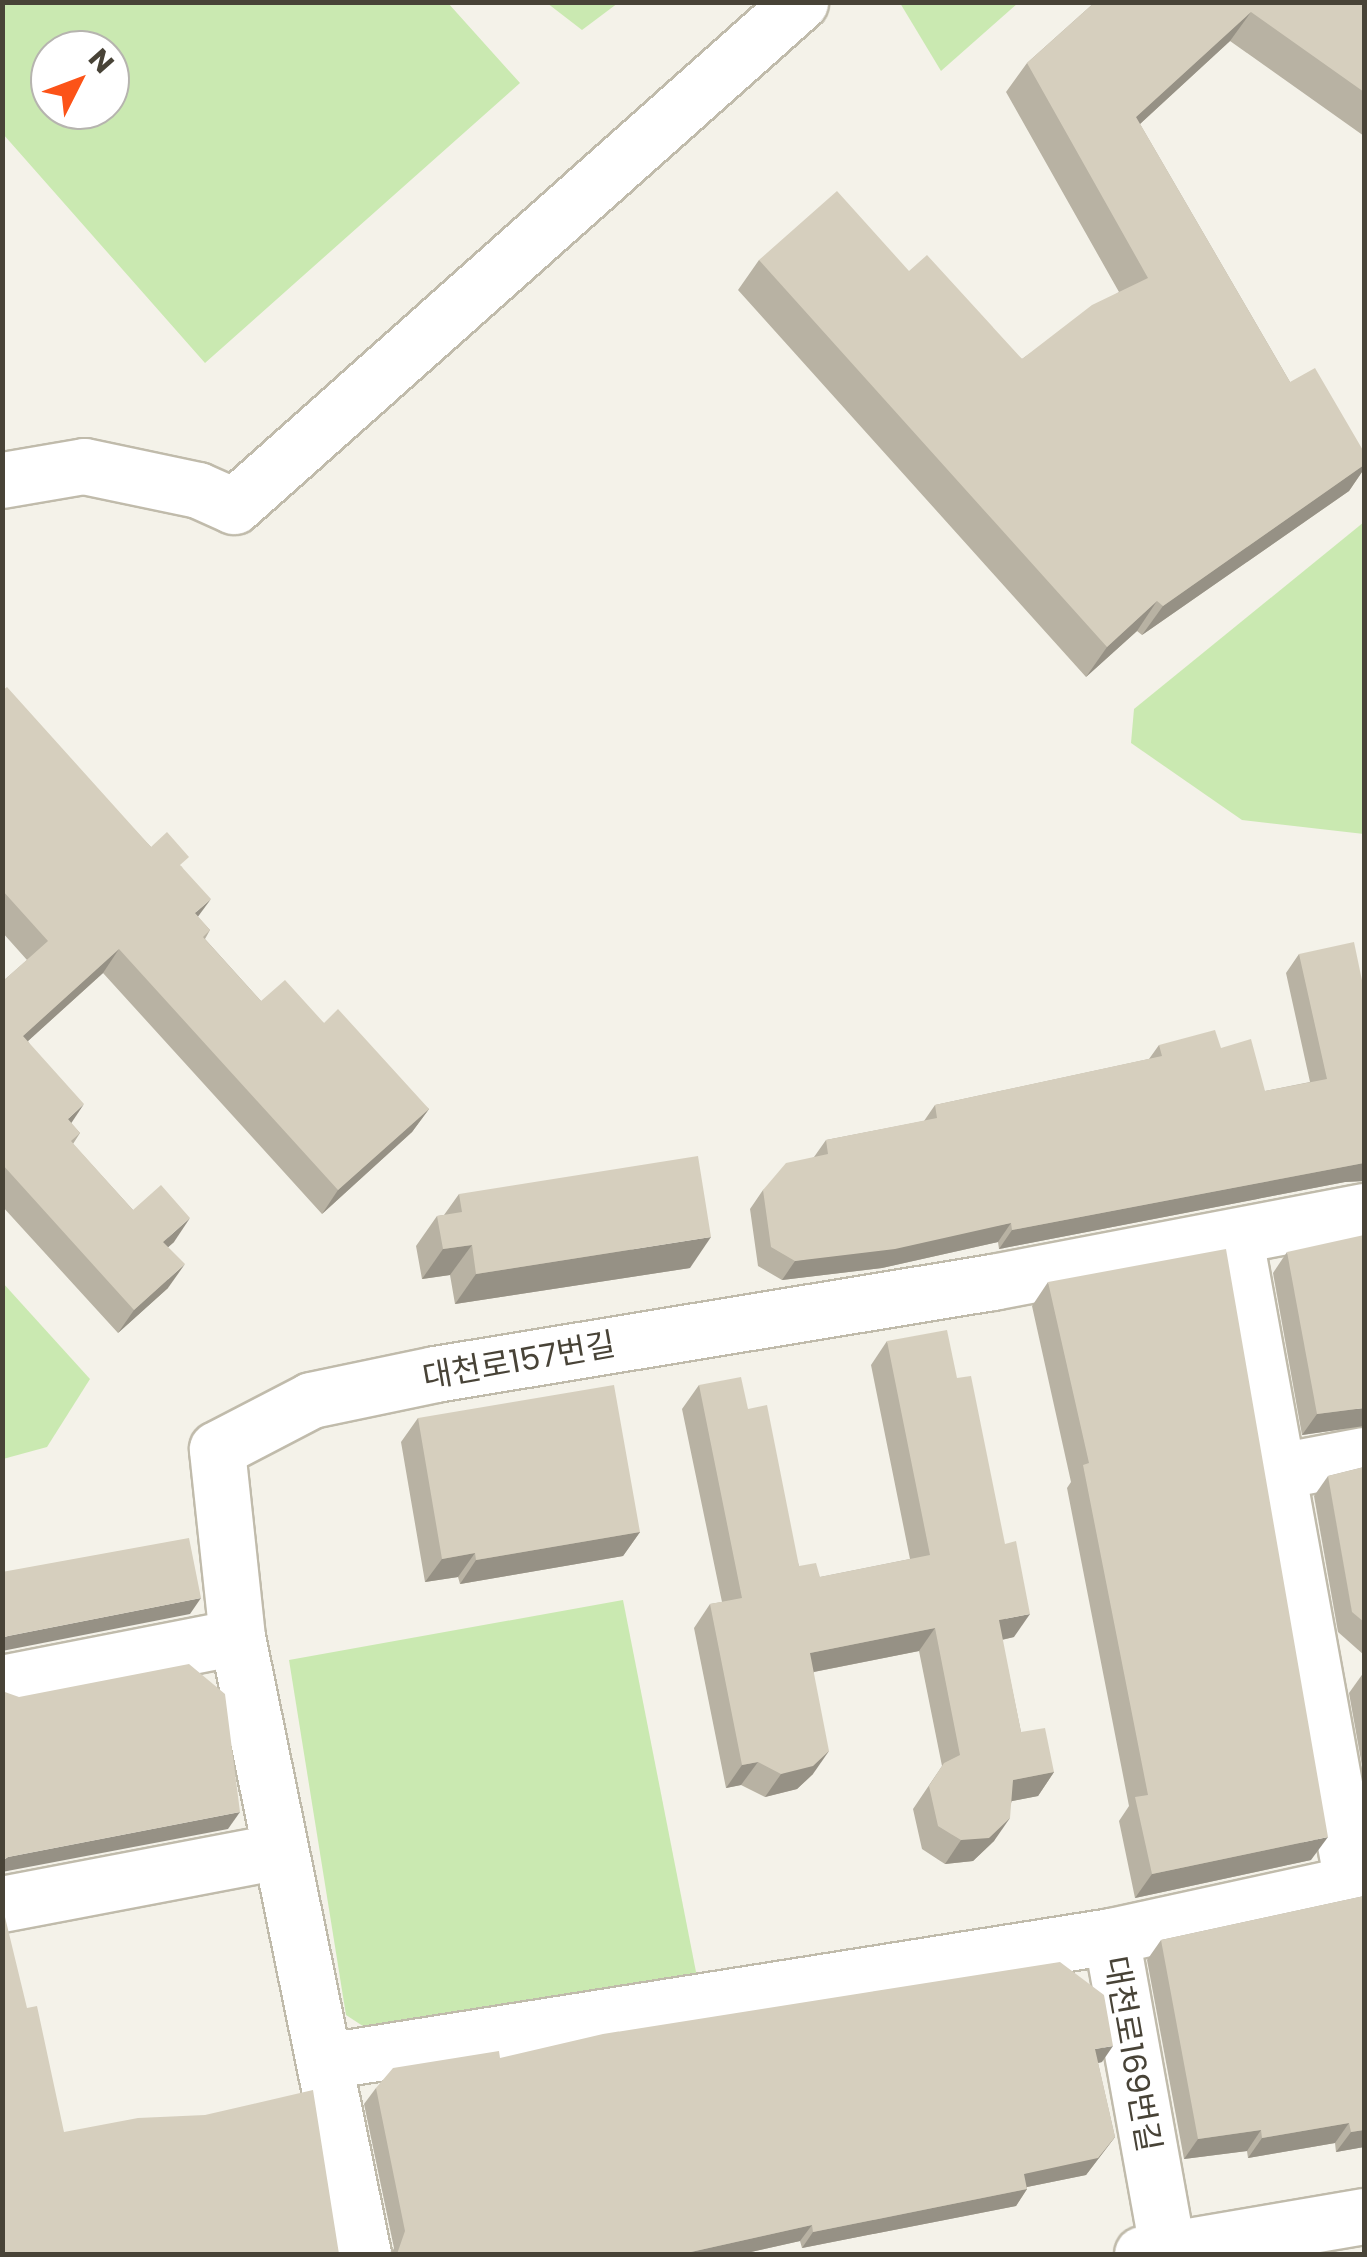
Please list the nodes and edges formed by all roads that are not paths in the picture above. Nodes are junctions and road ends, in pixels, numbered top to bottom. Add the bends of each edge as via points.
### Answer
1 (800, 2) edge
2 (2, 480) edge
3 (1364, 1210) edge
4 (1235, 1239) junction
5 (1364, 1455) edge
6 (1279, 1471) junction
7 (237, 1637) junction
8 (1342, 1681) edge
9 (2, 1683) edge
10 (280, 1852) junction
11 (1358, 1882) edge
12 (2, 1904) edge
13 (1111, 1936) junction
14 (326, 2061) junction
15 (1364, 2216) edge
16 (1159, 2253) edge
17 (363, 2254) edge

1 - 2 street via 234,506 198,490 84,466
3 - 4 street, 대천로157번길
4 - 6 street
4 - 7 street, 대천로157번길 via 311,1400 217,1449
5 - 6 street
6 - 8 street
7 - 9 street
7 - 10 street, 대천로157번길
8 - 11 street
10 - 12 street
10 - 14 street, 대천로157번길
11 - 13 street, 대천로169번길
13 - 14 street
13 - 16 street, 대천로169번길
14 - 17 street, 대천로157번길
15 - 16 street

